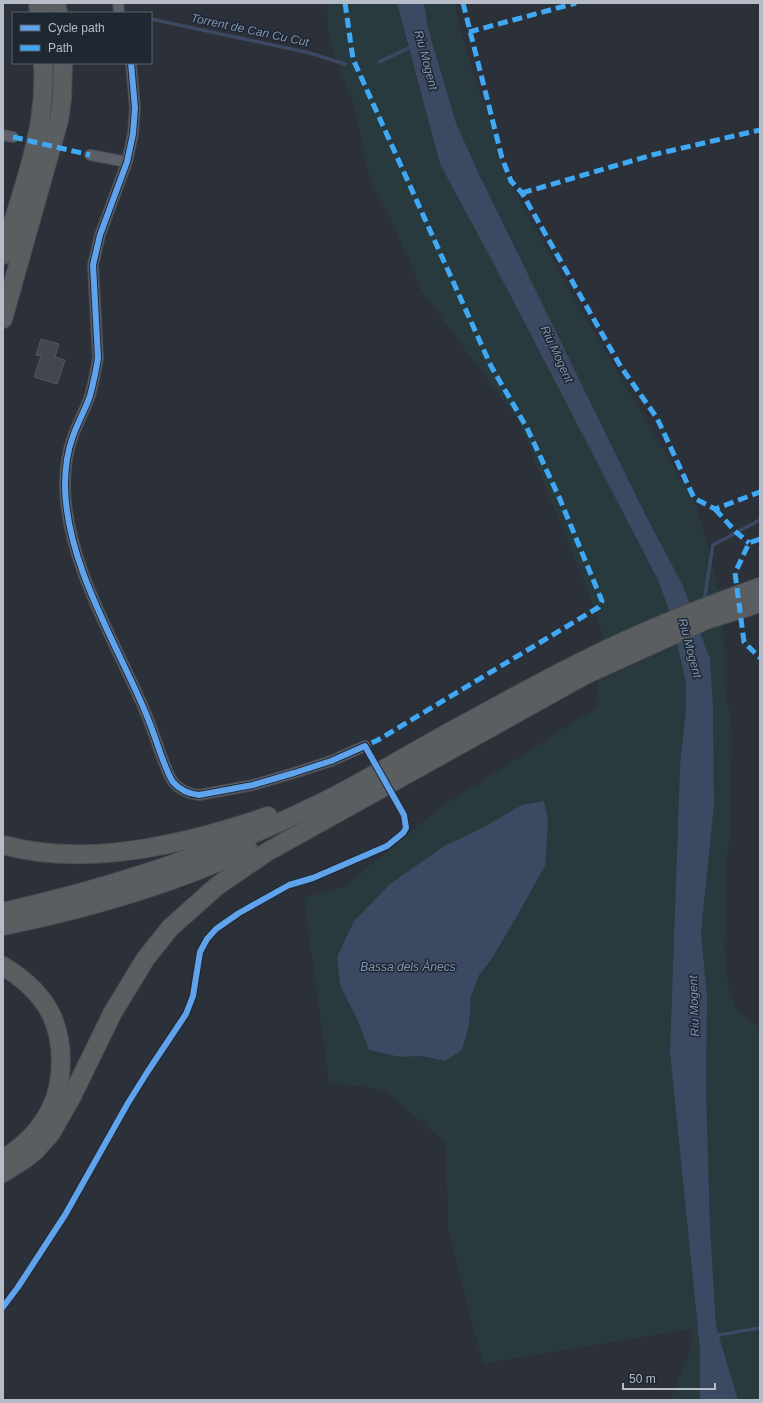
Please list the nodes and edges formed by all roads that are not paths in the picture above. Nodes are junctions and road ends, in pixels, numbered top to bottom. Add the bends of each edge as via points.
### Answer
1 (43, 64) edge
2 (63, 64) edge
3 (131, 64) edge
4 (90, 155) dead end
5 (127, 162) junction
6 (3, 255) edge
7 (3, 319) edge
8 (760, 587) edge
9 (760, 603) edge
10 (586, 667) junction
11 (366, 746) dead end
12 (370, 786) junction
13 (3, 845) edge
14 (3, 912) edge
15 (3, 926) edge
16 (3, 966) edge
17 (3, 1159) edge
18 (3, 1173) edge

1 - 6 highway via 43,99 39,127
2 - 7 highway via 59,120
3 - 5 street via 135,108
4 - 5 street
5 - 11 street via 100,235 93,265 98,358 89,398 73,436 66,463 68,517 84,575 144,708 169,776 179,788 199,795 253,785 330,761
8 - 10 highway via 673,620
9 - 10 highway via 706,620
10 - 12 highway via 457,727
12 - 13 highway via 181,842 110,853 73,854 26,851
12 - 14 highway via 162,869 115,884
12 - 15 highway via 246,851 166,881 76,909
12 - 18 highway via 238,870 170,928 146,958 116,1007 51,1133 36,1151
16 - 17 highway via 21,978 47,1007 56,1028 60,1052 59,1081 51,1108 23,1145

